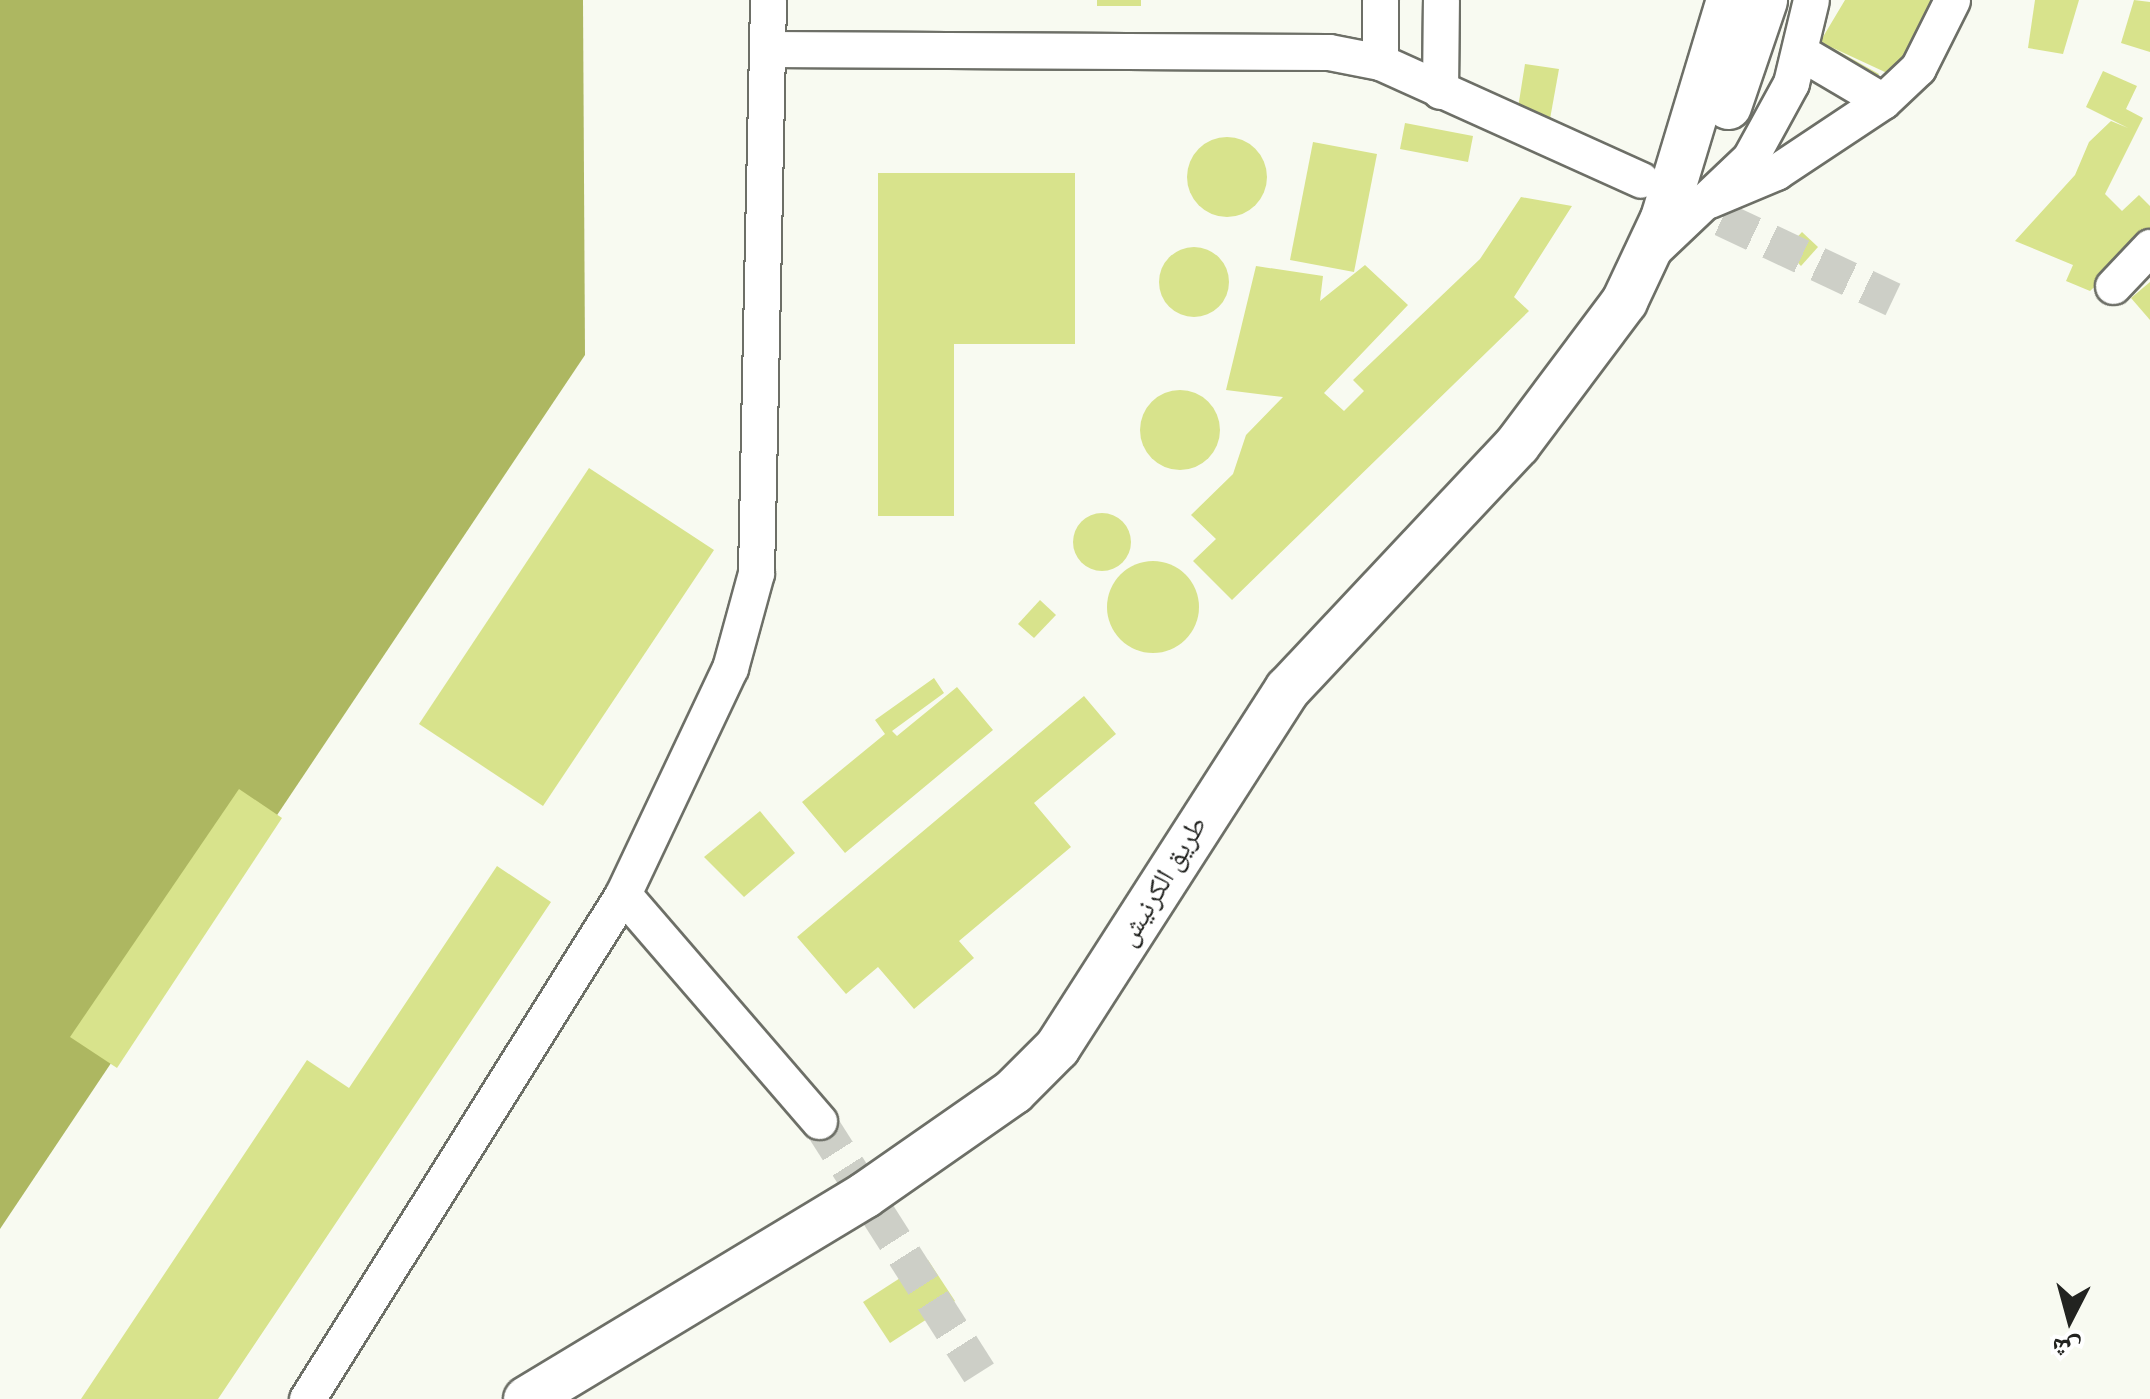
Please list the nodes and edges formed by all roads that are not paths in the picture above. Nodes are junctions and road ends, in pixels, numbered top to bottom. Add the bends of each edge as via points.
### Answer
1 (768, 0) edge
2 (1380, 0) edge
3 (1441, 0) edge
4 (1729, 0) edge
5 (1764, 0) edge
6 (1811, 0) edge
7 (1952, 0) edge
8 (768, 49) junction
9 (1800, 52) junction
10 (1380, 62) junction
11 (1440, 91) junction
12 (1883, 101) junction
13 (1709, 200) junction
14 (1651, 218) junction
15 (2150, 247) edge
16 (2113, 286) dead end
17 (623, 894) junction
18 (818, 1121) tunnel mouth
19 (307, 1399) edge
20 (526, 1399) edge

1 - 8 street
2 - 10 street
3 - 11 street
4 - 14 main road
5 - 14 main road via 1710,160
6 - 9 street
7 - 12 street via 1918,68
8 - 10 street via 1329,52
8 - 17 street via 756,573 730,668
9 - 12 street
9 - 13 street via 1750,158
10 - 11 street
11 - 14 street
12 - 13 street via 1776,172
13 - 14 street
14 - 20 main road, طريق الكرنيش via 1517,444 1287,688 1057,1047 1013,1091 864,1196
15 - 16 street
17 - 18 street
17 - 19 street

